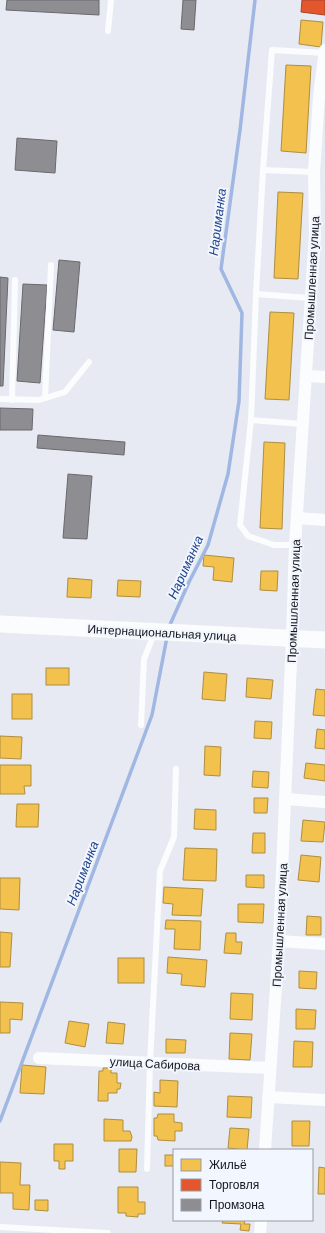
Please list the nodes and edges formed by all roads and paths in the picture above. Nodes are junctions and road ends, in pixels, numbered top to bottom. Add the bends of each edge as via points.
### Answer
1 (111, 0) edge
2 (108, 31) dead end
3 (325, 51) edge
4 (322, 96) edge
5 (263, 170) junction
6 (314, 172) junction
7 (320, 234) edge
8 (51, 265) dead end
9 (15, 280) dead end
10 (256, 294) junction
11 (310, 298) junction
12 (89, 362) dead end
13 (306, 376) junction
14 (325, 378) edge
15 (45, 398) junction
16 (0, 399) edge
17 (12, 400) junction
18 (250, 420) junction
19 (302, 424) junction
20 (297, 518) junction
21 (325, 520) edge
22 (295, 546) junction
23 (0, 624) edge
24 (154, 632) junction
25 (292, 638) junction
26 (325, 640) edge
27 (141, 725) dead end
28 (176, 768) dead end
29 (286, 799) junction
30 (325, 802) edge
31 (279, 941) junction
32 (325, 944) edge
33 (39, 1058) dead end
34 (150, 1062) junction
35 (270, 1068) junction
36 (268, 1097) junction
37 (325, 1100) edge
38 (265, 1149) edge
39 (147, 1169) dead end
40 (261, 1221) edge
41 (0, 1227) edge
42 (108, 1233) edge
43 (260, 1233) edge

1 - 2 lane
3 - 4 street, Промышленная улица
3 - 5 lane via 272,50
4 - 6 street, Промышленная улица
5 - 6 lane
5 - 10 lane
6 - 7 street, Промышленная улица
7 - 11 street, Промышленная улица
8 - 15 lane
9 - 17 lane
10 - 11 lane
10 - 18 lane
11 - 13 street, Промышленная улица
12 - 15 lane via 64,392
13 - 14 street
13 - 19 street, Промышленная улица
15 - 17 lane
16 - 17 lane
18 - 19 lane
18 - 22 lane via 240,525 248,536 274,545
19 - 20 street, Промышленная улица
20 - 21 street
20 - 22 street, Промышленная улица
22 - 25 street, Промышленная улица
23 - 24 street, Интернациональная улица
24 - 25 street, Интернациональная улица
24 - 27 lane via 144,659
25 - 26 street, Интернациональная улица
25 - 29 street, Промышленная улица
28 - 34 lane via 174,837 160,871
29 - 30 street
29 - 31 street, Промышленная улица
31 - 32 street
31 - 35 street, Промышленная улица
33 - 34 street, улица Сабирова
34 - 35 street, улица Сабирова
34 - 39 lane
35 - 36 street, Промышленная улица
36 - 37 street
36 - 38 street, Промышленная улица
40 - 43 street
41 - 42 lane

